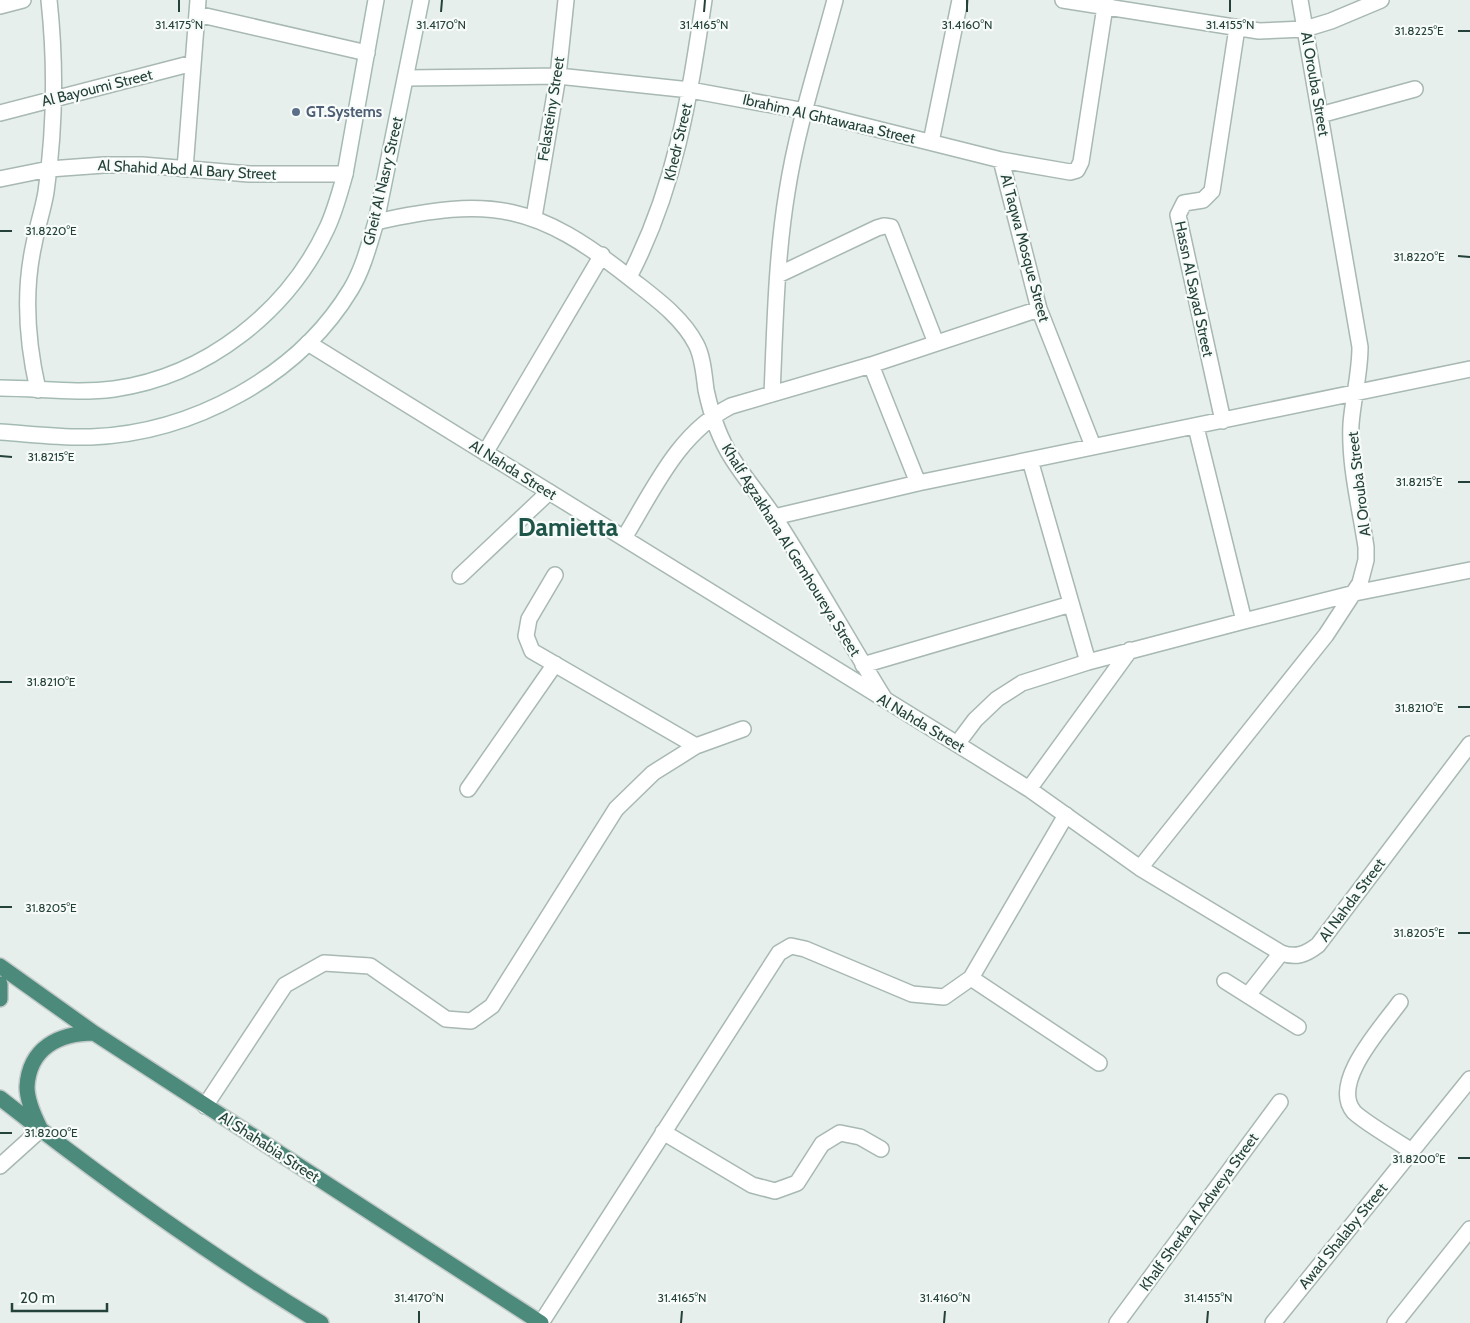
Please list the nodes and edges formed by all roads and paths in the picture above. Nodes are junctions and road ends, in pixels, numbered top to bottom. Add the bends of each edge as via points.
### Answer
1 (23, 0) edge
2 (49, 0) edge
3 (376, 0) edge
4 (421, 0) edge
5 (566, 0) edge
6 (704, 0) edge
7 (835, 0) edge
8 (960, 0) edge
9 (1063, 0) edge
10 (1300, 0) edge
11 (1381, 0) edge
12 (1105, 4) edge
13 (0, 6) edge
14 (197, 7) edge
15 (1237, 28) junction
16 (1304, 29) junction
17 (367, 53) junction
18 (193, 63) junction
19 (558, 76) junction
20 (406, 78) junction
21 (1415, 89) dead end
22 (690, 90) junction
23 (54, 99) junction
24 (805, 110) junction
25 (0, 113) edge
26 (1320, 115) junction
27 (931, 142) junction
28 (1002, 160) junction
29 (48, 169) junction
30 (185, 169) junction
31 (345, 174) junction
32 (0, 179) edge
33 (534, 217) junction
34 (376, 222) junction
35 (602, 255) junction
36 (778, 275) junction
37 (629, 277) junction
38 (1039, 308) junction
39 (308, 343) junction
40 (936, 343) junction
41 (871, 365) junction
42 (1470, 369) edge
43 (0, 388) edge
44 (38, 390) junction
45 (1355, 392) junction
46 (772, 394) junction
47 (712, 416) junction
48 (1222, 421) junction
49 (1196, 427) junction
50 (0, 432) edge
51 (1093, 446) junction
52 (485, 453) junction
53 (1030, 460) junction
54 (918, 483) junction
55 (549, 492) junction
56 (774, 517) junction
57 (624, 538) junction
58 (1470, 570) edge
59 (555, 575) dead end
60 (460, 576) dead end
61 (1355, 593) junction
62 (1071, 604) junction
63 (1244, 620) junction
64 (1130, 650) junction
65 (1088, 662) junction
66 (555, 664) junction
67 (863, 665) junction
68 (886, 702) junction
69 (743, 729) dead end
70 (957, 744) junction
71 (1470, 744) edge
72 (696, 746) junction
73 (468, 789) dead end
74 (1029, 790) junction
75 (1066, 815) junction
76 (1140, 868) junction
77 (1280, 953) junction
78 (0, 966) edge
79 (971, 978) junction
80 (1225, 980) dead end
81 (0, 984) edge
82 (1248, 995) junction
83 (0, 999) edge
84 (1400, 1002) dead end
85 (1298, 1027) dead end
86 (94, 1033) junction
87 (1099, 1063) dead end
88 (1470, 1079) edge
89 (0, 1098) edge
90 (1280, 1102) dead end
91 (205, 1106) junction
92 (40, 1130) junction
93 (663, 1132) junction
94 (881, 1149) dead end
95 (1412, 1151) junction
96 (0, 1166) edge
97 (1470, 1228) edge
98 (1120, 1322) edge
99 (321, 1323) edge
100 (541, 1323) edge
101 (1273, 1323) edge
102 (1395, 1323) edge

1 - 13 street
2 - 23 street via 55,64
3 - 17 street
4 - 20 street, Gheit Al Nasry Street
5 - 19 street, Felasteiny Street
6 - 22 street, Khedr Street
7 - 24 street
8 - 27 street
9 - 12 street
10 - 16 street, Al Orouba Street
11 - 16 street
12 - 15 street
12 - 28 street, Ibrahim Al Ghtawaraa Street via 1081,162 1076,170 1059,171
14 - 17 street
14 - 18 street
15 - 16 street via 1259,31
15 - 48 street, Hassn Al Sayad Street via 1212,191 1203,200 1184,203 1178,215
16 - 26 street, Al Orouba Street
17 - 31 street
18 - 23 street, Al Bayoumi Street
18 - 30 street
19 - 20 street, Ibrahim Al Ghtawaraa Street
19 - 22 street, Ibrahim Al Ghtawaraa Street
19 - 33 street, Felasteiny Street
20 - 34 street, Gheit Al Nasry Street
21 - 26 street
22 - 24 street, Ibrahim Al Ghtawaraa Street
22 - 37 street, Khedr Street via 668,185 651,232
23 - 25 street, Al Bayoumi Street
23 - 29 street
24 - 27 street, Ibrahim Al Ghtawaraa Street
24 - 36 street via 787,192
26 - 45 street, Al Orouba Street via 1360,348
27 - 28 street, Ibrahim Al Ghtawaraa Street
28 - 38 street, Al Taqwa Mosque Street
29 - 30 street, Al Shahid Abd Al Bary Street via 123,164
29 - 32 street, Al Shahid Abd Al Bary Street
29 - 44 street via 46,194 30,264 27,303 29,342
30 - 31 street, Al Shahid Abd Al Bary Street via 273,175
31 - 44 street via 328,227 300,276 254,325 223,348 153,380 77,392
33 - 34 street, Khalf Agzakhana Al Gemhoureya Street via 498,208 459,208
33 - 35 street, Khalf Agzakhana Al Gemhoureya Street
34 - 39 street, Gheit Al Nasry Street via 352,288
35 - 37 street, Khalf Agzakhana Al Gemhoureya Street
35 - 52 street
36 - 40 street via 877,228 891,228
36 - 46 street
37 - 47 street, Khalf Agzakhana Al Gemhoureya Street via 666,306 697,345
38 - 40 street
38 - 51 street, Al Taqwa Mosque Street
39 - 50 street, Gheit Al Nasry Street via 275,370 224,402 160,426 92,437
39 - 52 street, Al Nahda Street
40 - 41 street
41 - 46 street
41 - 54 street
42 - 45 street
43 - 44 street
45 - 48 street
45 - 61 street, Al Orouba Street via 1352,457 1366,547 1364,572
46 - 47 street via 731,406
47 - 56 street, Khalf Agzakhana Al Gemhoureya Street via 732,458
47 - 57 street via 683,444
48 - 49 street
49 - 51 street
49 - 63 street
51 - 53 street
52 - 55 street, Al Nahda Street
53 - 54 street
53 - 62 street
54 - 56 street
55 - 57 street, Al Nahda Street
55 - 60 street
56 - 67 street, Khalf Agzakhana Al Gemhoureya Street
57 - 68 street, Al Nahda Street
58 - 61 street
59 - 66 street via 529,619 526,636 532,651
61 - 63 street
61 - 76 street, Al Orouba Street via 1326,635
62 - 65 street
62 - 67 street
63 - 64 street
64 - 65 street
64 - 74 street
65 - 70 street via 1022,682 980,715
66 - 72 street
66 - 73 street
67 - 68 street, Khalf Agzakhana Al Gemhoureya Street
68 - 70 street, Al Nahda Street
69 - 72 street
70 - 74 street, Al Nahda Street
71 - 77 street, Al Nahda Street via 1318,945 1307,954 1298,956
72 - 91 street via 653,774 616,809 492,1006 471,1020 446,1019 370,966 324,963 285,985
74 - 75 street, Al Nahda Street
75 - 76 street, Al Nahda Street
75 - 79 street
76 - 77 street, Al Nahda Street
77 - 82 street
78 - 86 highway, Al Shahabia Street
79 - 87 street
79 - 93 street via 944,997 912,994 791,946 779,953
80 - 82 street
81 - 83 highway
82 - 85 street
84 - 95 street via 1350,1072 1346,1092 1354,1111
86 - 91 highway, Al Shahabia Street
86 - 92 highway via 74,1033 56,1039 40,1052 31,1069 27,1088
88 - 95 street, Awad Shalaby Street
89 - 92 highway
90 - 98 street, Khalf Sherka Al Adweya Street
91 - 100 highway, Al Shahabia Street
92 - 96 street
92 - 99 highway via 209,1251
93 - 94 street via 752,1185 775,1191 797,1183 822,1144 840,1133 860,1137
93 - 100 street
95 - 101 street, Awad Shalaby Street
97 - 102 street

